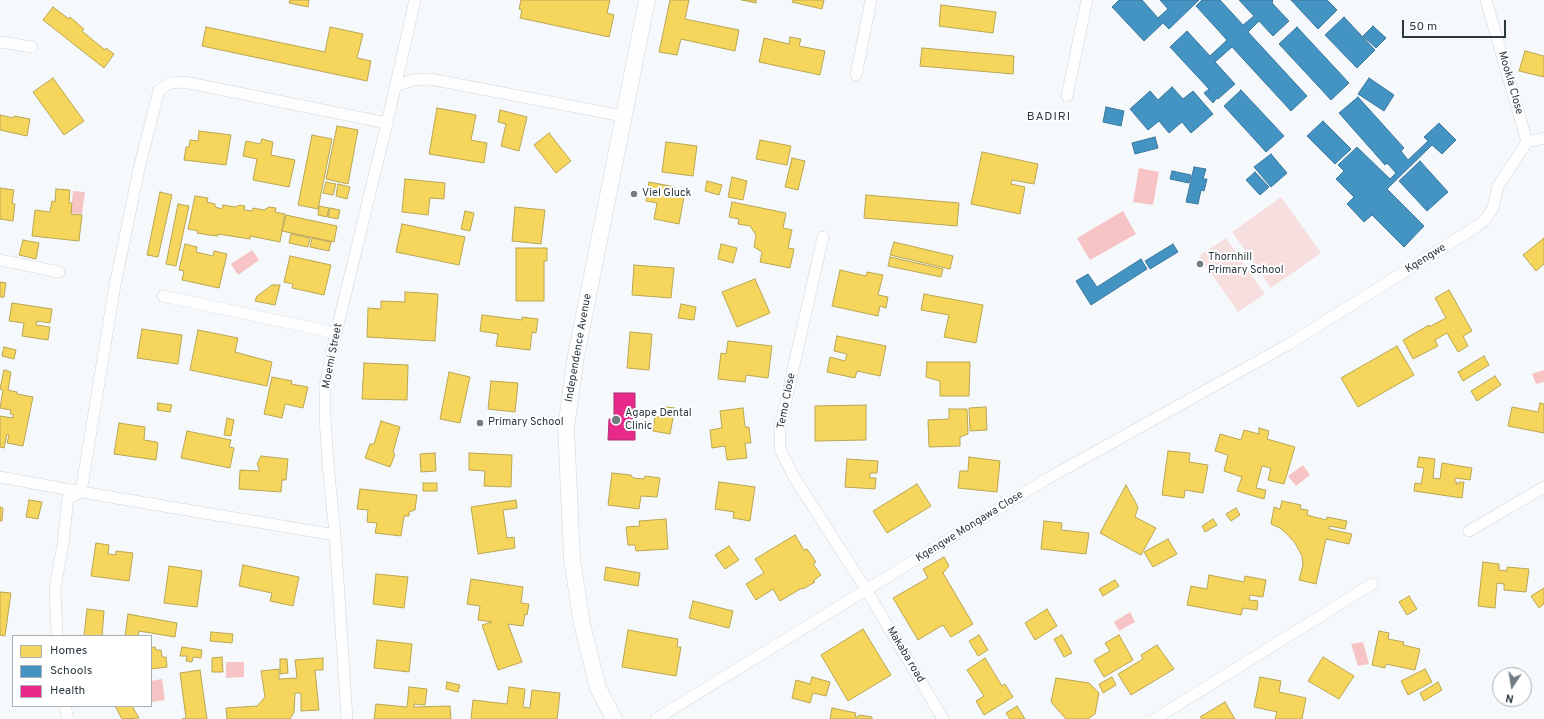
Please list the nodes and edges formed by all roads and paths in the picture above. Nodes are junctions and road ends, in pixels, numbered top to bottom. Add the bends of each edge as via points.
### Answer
1 (415, 0) edge
2 (647, 0) edge
3 (871, 0) edge
4 (1087, 0) edge
5 (1486, 0) edge
6 (0, 42) edge
7 (32, 47) dead end
8 (856, 75) dead end
9 (395, 86) junction
10 (1067, 96) dead end
11 (623, 116) junction
12 (387, 123) junction
13 (1544, 138) edge
14 (1527, 142) junction
15 (822, 237) dead end
16 (0, 260) edge
17 (58, 272) dead end
18 (163, 296) dead end
19 (336, 333) junction
20 (1289, 344) joint
21 (0, 477) edge
22 (1544, 487) edge
23 (81, 492) junction
24 (1469, 531) dead end
25 (335, 535) junction
26 (1372, 584) dead end
27 (867, 591) junction
28 (57, 635) edge
29 (65, 707) edge
30 (68, 719) edge
31 (347, 719) edge
32 (614, 719) edge
33 (656, 719) edge
34 (943, 719) edge
35 (1155, 719) edge

1 - 9 street, Moemi Street
2 - 11 street, Independence Avenue
3 - 8 street
4 - 10 street
5 - 14 street, Mookla Close
6 - 7 street
9 - 11 street via 413,80 430,79
9 - 12 street, Moemi Street
11 - 32 street, Independence Avenue via 576,356 566,427 572,559 582,624 598,688
12 - 19 street, Moemi Street
12 - 23 street via 184,82 170,83 159,90 139,169 115,285
13 - 14 street
14 - 20 street, Kgengwe via 1498,186 1493,208 1485,220
15 - 27 street, Temo Close via 780,427 780,449 794,477
16 - 17 street
18 - 19 street
19 - 25 street, Moemi Street via 325,386 325,418
20 - 27 street, Kgengwe Mongawa Close via 1045,480
21 - 23 street
22 - 24 street
23 - 25 street
23 - 28 street via 68,498 55,588
25 - 31 street, Moemi Street
26 - 35 street
27 - 33 street, Kgengwe Mongawa Close
27 - 34 street, Makaba road
29 - 30 street

